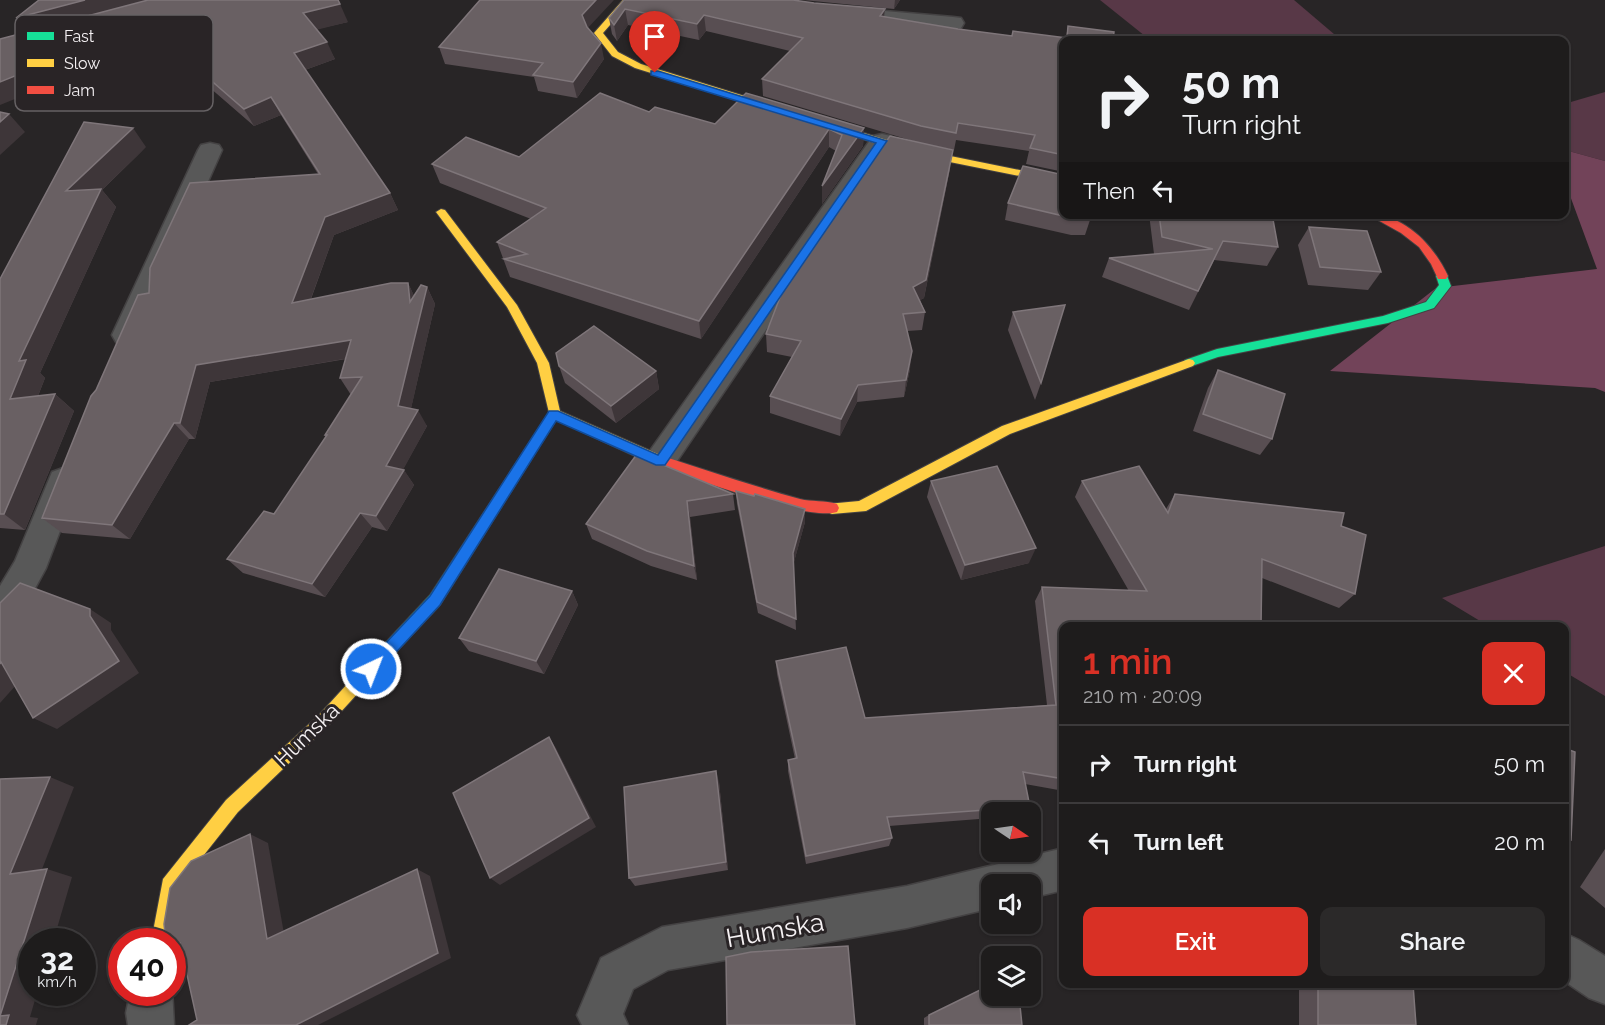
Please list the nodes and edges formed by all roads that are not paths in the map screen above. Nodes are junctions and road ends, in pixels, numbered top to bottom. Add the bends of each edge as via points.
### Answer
1 (628, 0) edge
2 (814, 11) edge
3 (953, 23) dead end
4 (882, 141) junction
5 (210, 150) dead end
6 (1059, 181) edge
7 (441, 212) dead end
8 (1383, 219) edge
9 (116, 356) edge
10 (554, 414) junction
11 (75, 453) edge
12 (660, 461) junction
13 (0, 618) edge
14 (1059, 870) edge
15 (1041, 875) edge
16 (981, 890) edge
17 (162, 928) edge
18 (1569, 958) edge
19 (1605, 982) edge
20 (150, 1006) edge
21 (151, 1025) edge
22 (605, 1025) edge

1 - 4 street via 598,33 601,44 616,58
2 - 3 street
4 - 6 street via 914,153
4 - 12 street
5 - 9 street
7 - 10 street via 511,305 543,363
8 - 12 street via 1408,231 1435,258 1445,286 1430,305 1384,320 1217,354 1005,430 861,507 813,508
10 - 12 street
10 - 17 street, Humska via 435,600 323,721 232,806 169,885
11 - 13 street via 28,568
14 - 15 street
16 - 22 street, Humska via 907,908 662,949 617,974 600,1015
18 - 19 street
20 - 21 street

